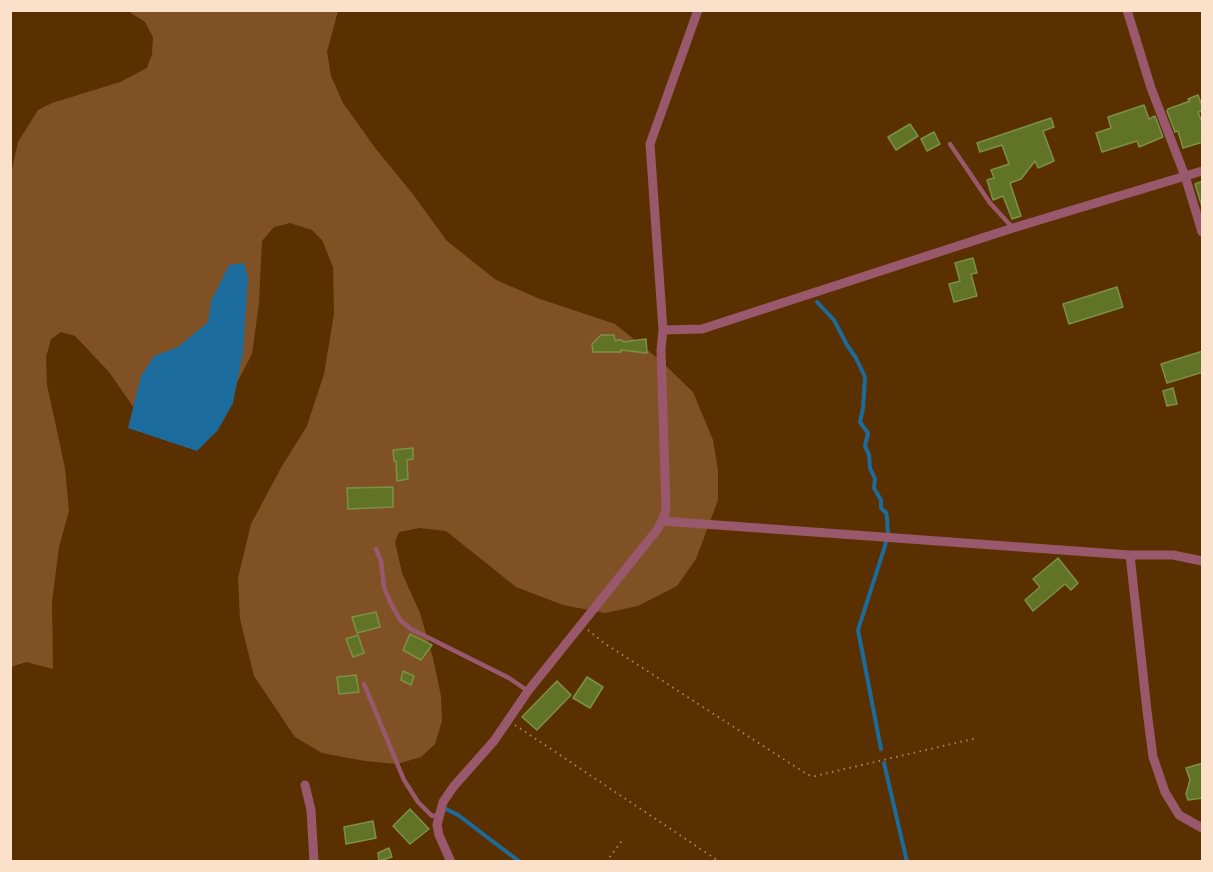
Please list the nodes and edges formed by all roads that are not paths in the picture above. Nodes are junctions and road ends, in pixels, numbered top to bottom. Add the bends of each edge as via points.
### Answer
1 (698, 10) edge
2 (1127, 10) edge
3 (950, 144) dead end
4 (1203, 171) edge
5 (1185, 176) junction
6 (1013, 228) junction
7 (1203, 232) edge
8 (663, 330) junction
9 (662, 521) junction
10 (376, 549) dead end
11 (1130, 555) junction
12 (1203, 561) edge
13 (364, 684) dead end
14 (528, 691) junction
15 (305, 785) dead end
16 (439, 816) junction
17 (1203, 828) edge
18 (314, 861) edge
19 (452, 861) edge

1 - 8 street via 650,144
2 - 5 street via 1151,88
3 - 6 lane via 990,203
4 - 5 street
5 - 6 street
5 - 7 street
6 - 8 street via 702,329
8 - 9 street via 666,510
9 - 11 street
9 - 14 street
10 - 14 lane via 384,587 401,621
11 - 12 street via 1173,555
11 - 17 street via 1153,757 1165,792 1179,815
13 - 16 lane via 404,780 418,802 432,816
14 - 16 street via 494,741 454,786
15 - 18 street
16 - 19 street via 439,835

